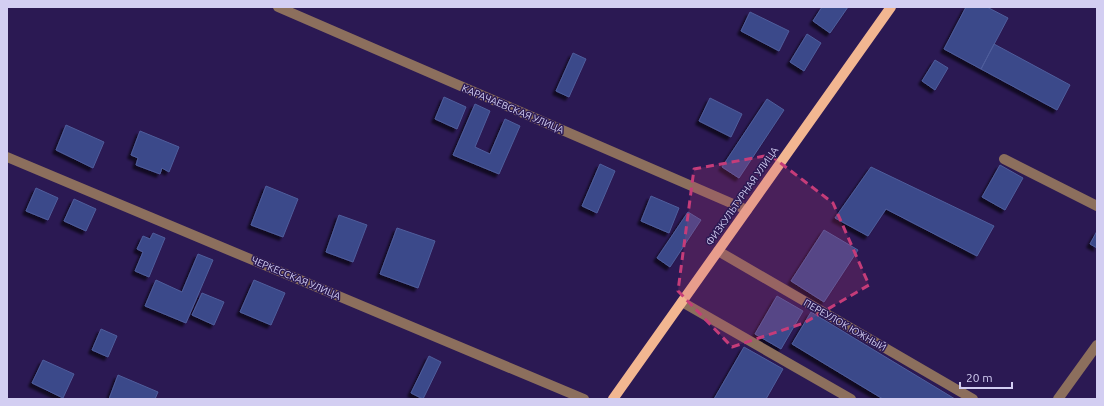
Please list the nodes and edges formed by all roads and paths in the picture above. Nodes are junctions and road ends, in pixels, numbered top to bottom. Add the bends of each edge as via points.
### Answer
1 (278, 7) edge
2 (891, 7) edge
3 (7, 157) edge
4 (1004, 159) dead end
5 (1097, 206) edge
6 (747, 210) junction
7 (718, 251) junction
8 (682, 302) junction
9 (1097, 345) edge
10 (584, 399) edge
11 (613, 399) edge
12 (851, 399) edge
13 (973, 399) edge
14 (1058, 399) edge

1 - 6 street, КАРАЧАЕВСКАЯ УЛИЦА
2 - 6 main road, ФИЗКУЛЬТУРНАЯ УЛИЦА
3 - 10 street, ЧЕРКЕССКАЯ УЛИЦА
4 - 5 street
6 - 7 main road, ФИЗКУЛЬТУРНАЯ УЛИЦА
7 - 8 main road, ФИЗКУЛЬТУРНАЯ УЛИЦА
7 - 13 street, ПЕРЕУЛОК ЮЖНЫЙ
8 - 11 main road, ФИЗКУЛЬТУРНАЯ УЛИЦА
8 - 12 street
9 - 14 street

